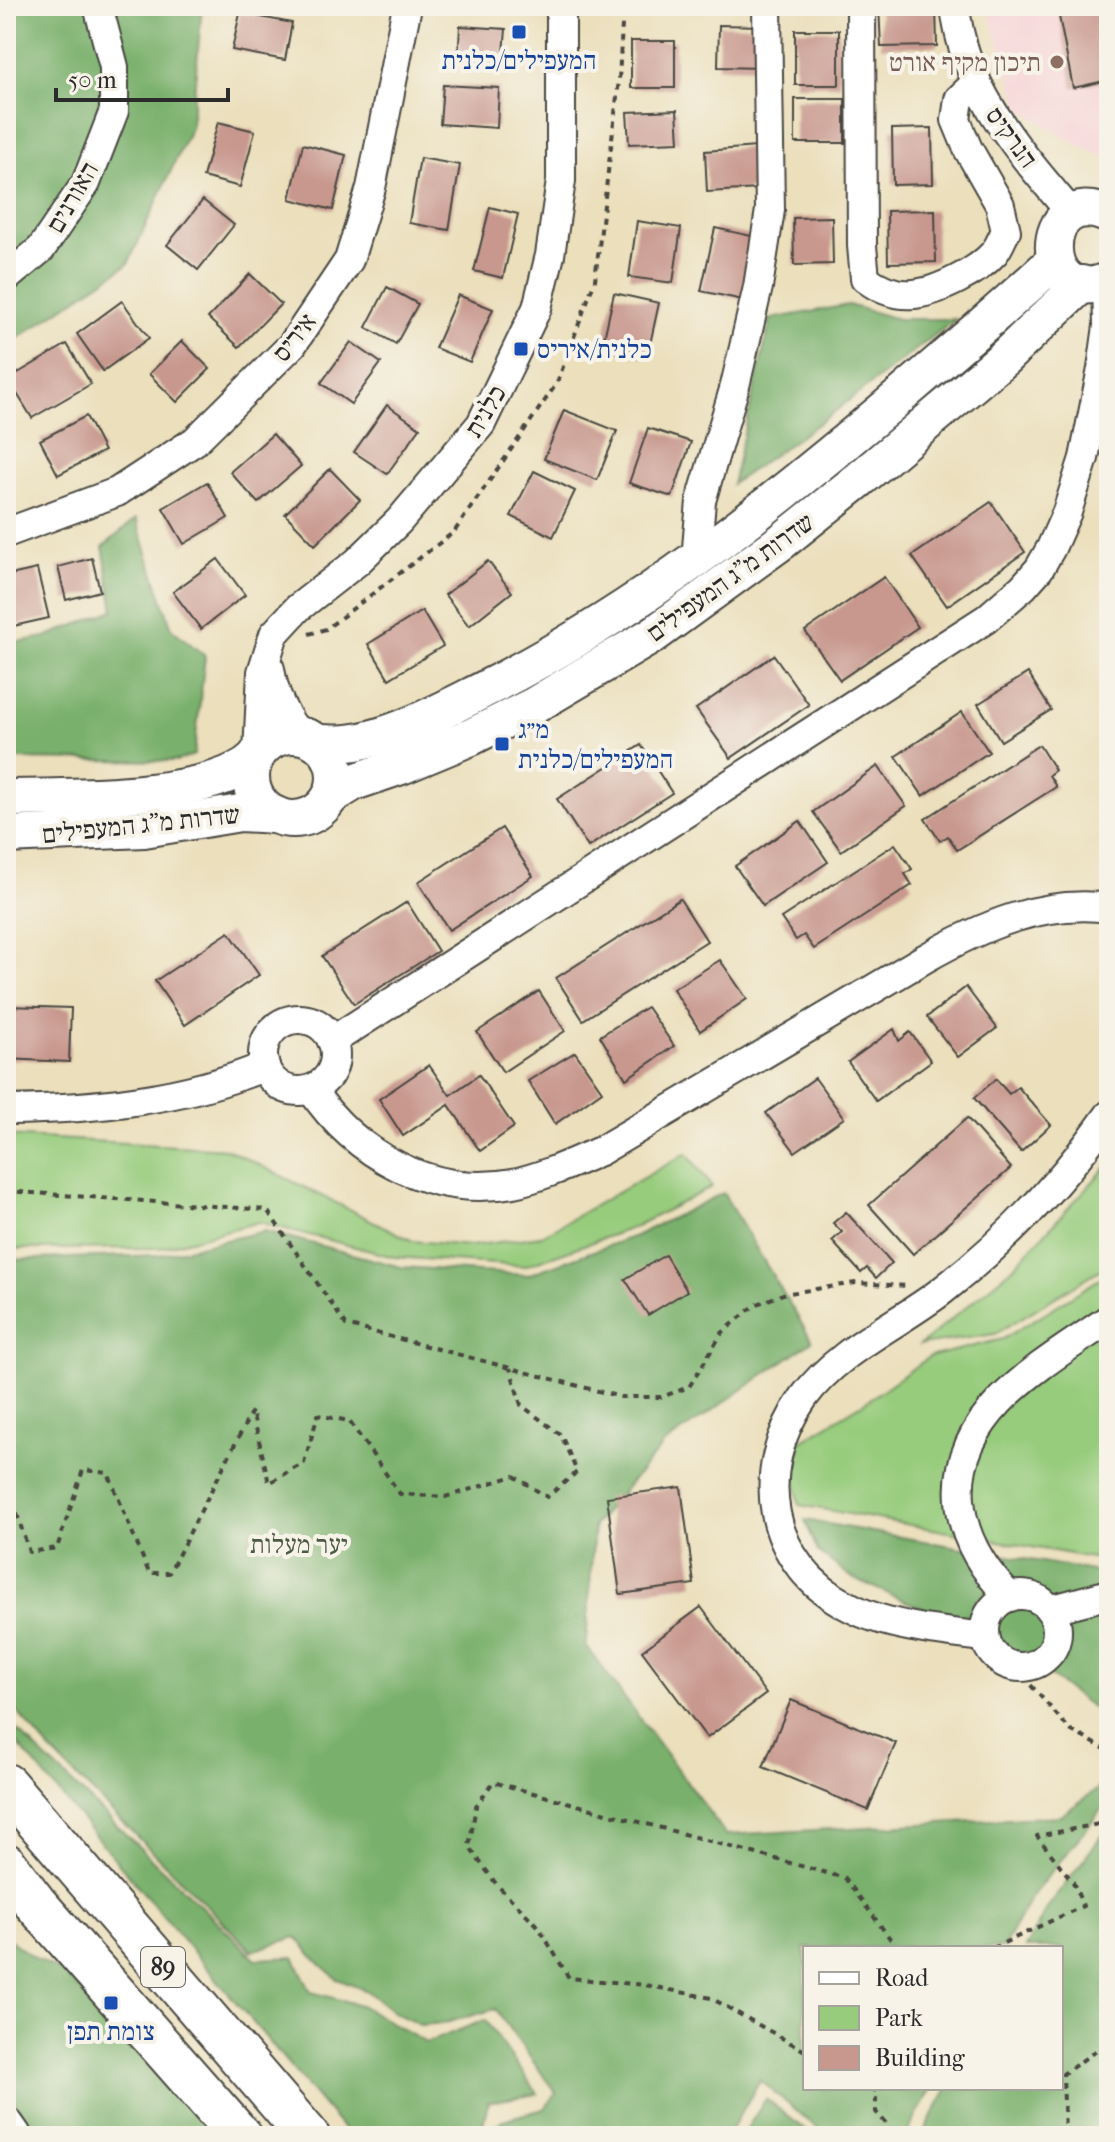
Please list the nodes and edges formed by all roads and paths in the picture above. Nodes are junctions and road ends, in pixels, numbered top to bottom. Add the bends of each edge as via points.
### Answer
1 (98, 6) edge
2 (407, 6) edge
3 (561, 6) edge
4 (767, 6) edge
5 (861, 6) edge
6 (955, 6) edge
7 (976, 83) junction
8 (1099, 213) edge
9 (1054, 261) junction
10 (6, 278) edge
11 (1099, 282) edge
12 (6, 533) edge
13 (696, 560) junction
14 (269, 648) junction
15 (309, 739) junction
16 (257, 756) junction
17 (331, 796) junction
18 (6, 798) edge
19 (276, 815) junction
20 (6, 835) edge
21 (1109, 908) edge
22 (332, 1041) junction
23 (265, 1066) junction
24 (311, 1089) junction
25 (6, 1110) edge
26 (1109, 1115) edge
27 (6, 1191) edge
28 (936, 1296) junction
29 (1109, 1319) edge
30 (510, 1368) junction
31 (6, 1479) edge
32 (1109, 1594) edge
33 (1010, 1597) junction
34 (1050, 1610) junction
35 (985, 1637) junction
36 (1015, 1667) junction
37 (1109, 1751) edge
38 (9, 1800) edge
39 (1109, 1822) edge
40 (6, 1865) edge
41 (20, 1899) edge
42 (896, 1946) edge
43 (997, 1946) edge
44 (803, 2050) edge
45 (1109, 2053) edge
46 (874, 2090) edge
47 (6, 2126) edge
48 (13, 2136) edge
49 (240, 2136) edge
50 (308, 2136) edge
51 (897, 2136) edge
52 (1065, 2136) edge

1 - 10 street, האורנים via 114,67 114,111 86,183 41,249
2 - 12 street, איריס via 371,188 349,260 292,345 195,441 117,492
3 - 14 street, כלנית via 561,181 537,308 510,368 481,424 444,469 357,562 298,608 274,634
4 - 13 street via 770,210 735,386 701,501
5 - 7 street via 862,246 865,278 879,288 903,295 934,291 993,254 1006,231 1000,205 956,120 959,99
6 - 7 street, הנרקיס
7 - 8 street, הנרקיס via 1012,143
8 - 9 main road via 1060,225 1052,245
9 - 11 main road via 1063,275
9 - 13 main road, שדרות מ"ג המעפילים via 837,450
11 - 17 main road, שדרות מ"ג המעפילים via 781,542 653,635 471,737
11 - 22 street via 1108,326 1084,458 1051,548 1023,587 986,619
13 - 15 main road, שדרות מ"ג המעפילים via 578,638 455,704 349,743
14 - 15 street via 274,691 283,711
14 - 16 street, כלנית via 262,672
15 - 16 main road via 276,738
15 - 17 main road via 332,761
16 - 18 main road, שדרות מ"ג המעפילים via 230,775 189,785
16 - 19 main road via 251,784 256,797
17 - 19 main road via 313,814 288,819
19 - 20 main road, שדרות מ"ג המעפילים via 240,813 144,829
21 - 24 street via 1051,909 977,931 600,1151 512,1183 443,1183 414,1174 365,1146
22 - 23 street via 311,1021 288,1021 267,1038
22 - 24 street via 331,1071
23 - 24 street via 283,1086
23 - 25 street via 150,1098
26 - 28 street via 1031,1211
27 - 30 path via 267,1210 346,1325
28 - 30 path via 903,1284 856,1283 783,1294 755,1305 722,1333 689,1387 661,1397 621,1397
28 - 35 street via 832,1367 805,1395 776,1457 776,1518 802,1572 852,1609
29 - 33 street via 1026,1377 981,1424 968,1449 959,1496 962,1519 979,1561
30 - 31 path via 521,1405 561,1435 577,1472 547,1497 514,1476 445,1497 400,1494 349,1421 318,1415 304,1463 269,1483 252,1411 169,1573 149,1573 108,1473 83,1470 57,1548 29,1552
32 - 34 street
33 - 34 street via 1033,1597
33 - 35 street via 989,1614
34 - 36 street via 1057,1631 1050,1653 1038,1663
35 - 36 street via 995,1656
36 - 37 path via 1070,1730
38 - 50 highway, 89
39 - 43 path via 1037,1836 1073,1882 1083,1906
40 - 41 highway, 89
41 - 49 highway, 89
42 - 44 path via 845,1878 493,1782 476,1806 469,1847 538,1926 569,1978 711,1998
45 - 52 path via 1097,2050 1063,2074
46 - 51 path via 876,2112
47 - 48 main road

